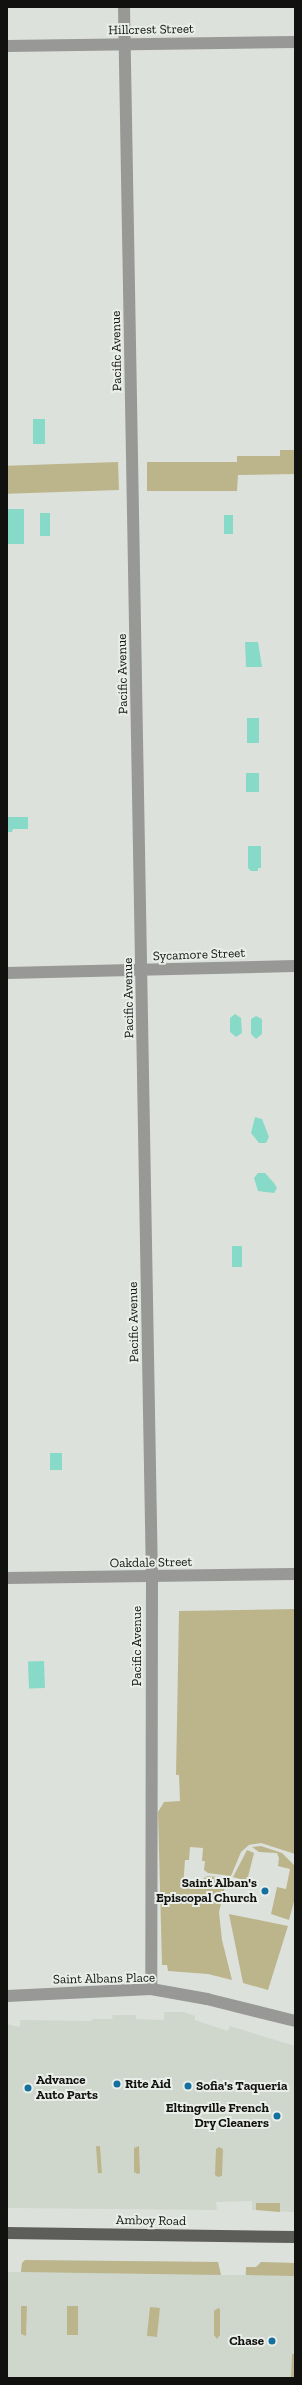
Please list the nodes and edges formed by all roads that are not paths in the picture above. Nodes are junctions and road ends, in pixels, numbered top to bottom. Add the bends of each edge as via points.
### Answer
1 (124, 7) edge
2 (295, 42) edge
3 (125, 44) junction
4 (7, 46) edge
5 (295, 966) edge
6 (142, 971) junction
7 (7, 973) edge
8 (295, 1574) edge
9 (7, 1578) edge
10 (152, 1578) junction
11 (151, 1990) junction
12 (7, 1996) edge
13 (295, 2020) edge
14 (7, 2233) edge
15 (295, 2237) edge

1 - 3 street, Pacific Avenue
2 - 3 street, Hillcrest Street
3 - 4 street, Hillcrest Street
3 - 6 street, Pacific Avenue
5 - 6 street, Sycamore Street
6 - 7 street, Sycamore Street
6 - 10 street, Pacific Avenue
8 - 10 street, Oakdale Street
9 - 10 street, Oakdale Street
10 - 11 street, Pacific Avenue
11 - 12 street, Saint Albans Place
11 - 13 street, Saint Albans Place via 207,1999
14 - 15 main road, Amboy Road

